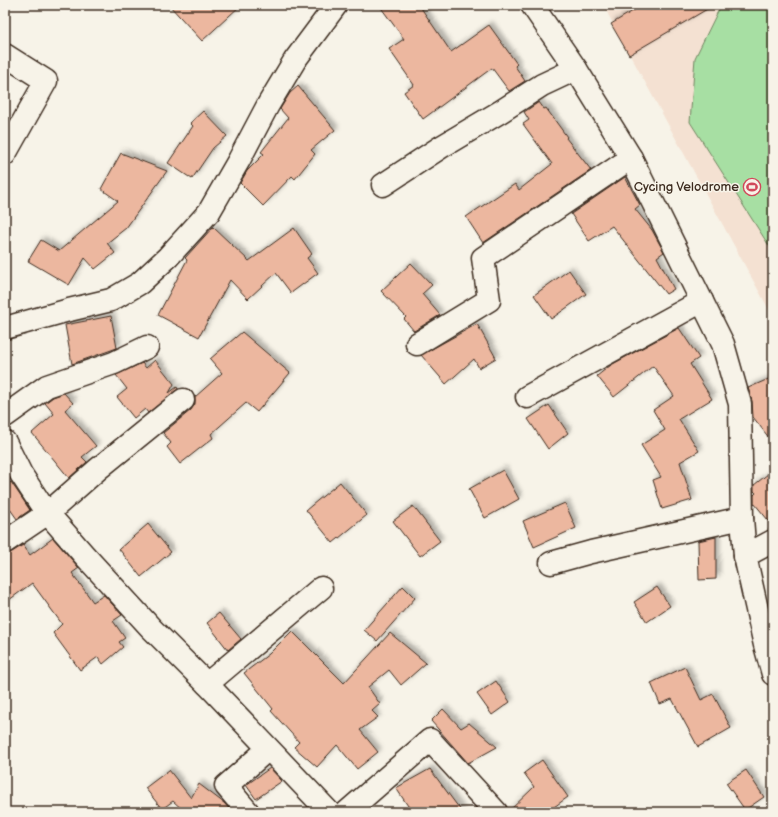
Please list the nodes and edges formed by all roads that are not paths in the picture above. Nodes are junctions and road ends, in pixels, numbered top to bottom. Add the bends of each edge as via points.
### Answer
1 (336, 5) edge
2 (538, 7) edge
3 (5, 55) edge
4 (576, 69) junction
5 (5, 154) edge
6 (631, 158) junction
7 (383, 185) dead end
8 (702, 301) junction
9 (5, 328) edge
10 (417, 344) dead end
11 (147, 347) dead end
12 (527, 397) dead end
13 (182, 400) dead end
14 (5, 416) edge
15 (5, 442) edge
16 (48, 513) junction
17 (742, 518) junction
18 (773, 541) edge
19 (5, 542) edge
20 (745, 556) junction
21 (551, 563) dead end
22 (321, 588) dead end
23 (773, 674) edge
24 (207, 684) junction
25 (268, 749) junction
26 (322, 809) edge
27 (248, 812) edge
28 (347, 812) edge
29 (496, 812) edge

1 - 9 street via 295,60 209,212 168,257 140,283 112,300
2 - 4 street
3 - 5 street via 46,81
4 - 6 street
4 - 7 street via 542,85
6 - 8 street
6 - 10 street via 483,258 489,300
8 - 12 street
8 - 17 street via 723,344 740,404
11 - 14 street via 47,386
13 - 16 street
15 - 16 street via 21,474
16 - 19 street
16 - 24 street via 151,628
17 - 20 street
17 - 21 street
18 - 20 street
20 - 23 street
22 - 24 street
24 - 25 street
25 - 26 street
25 - 27 street via 226,786
28 - 29 street via 430,740

